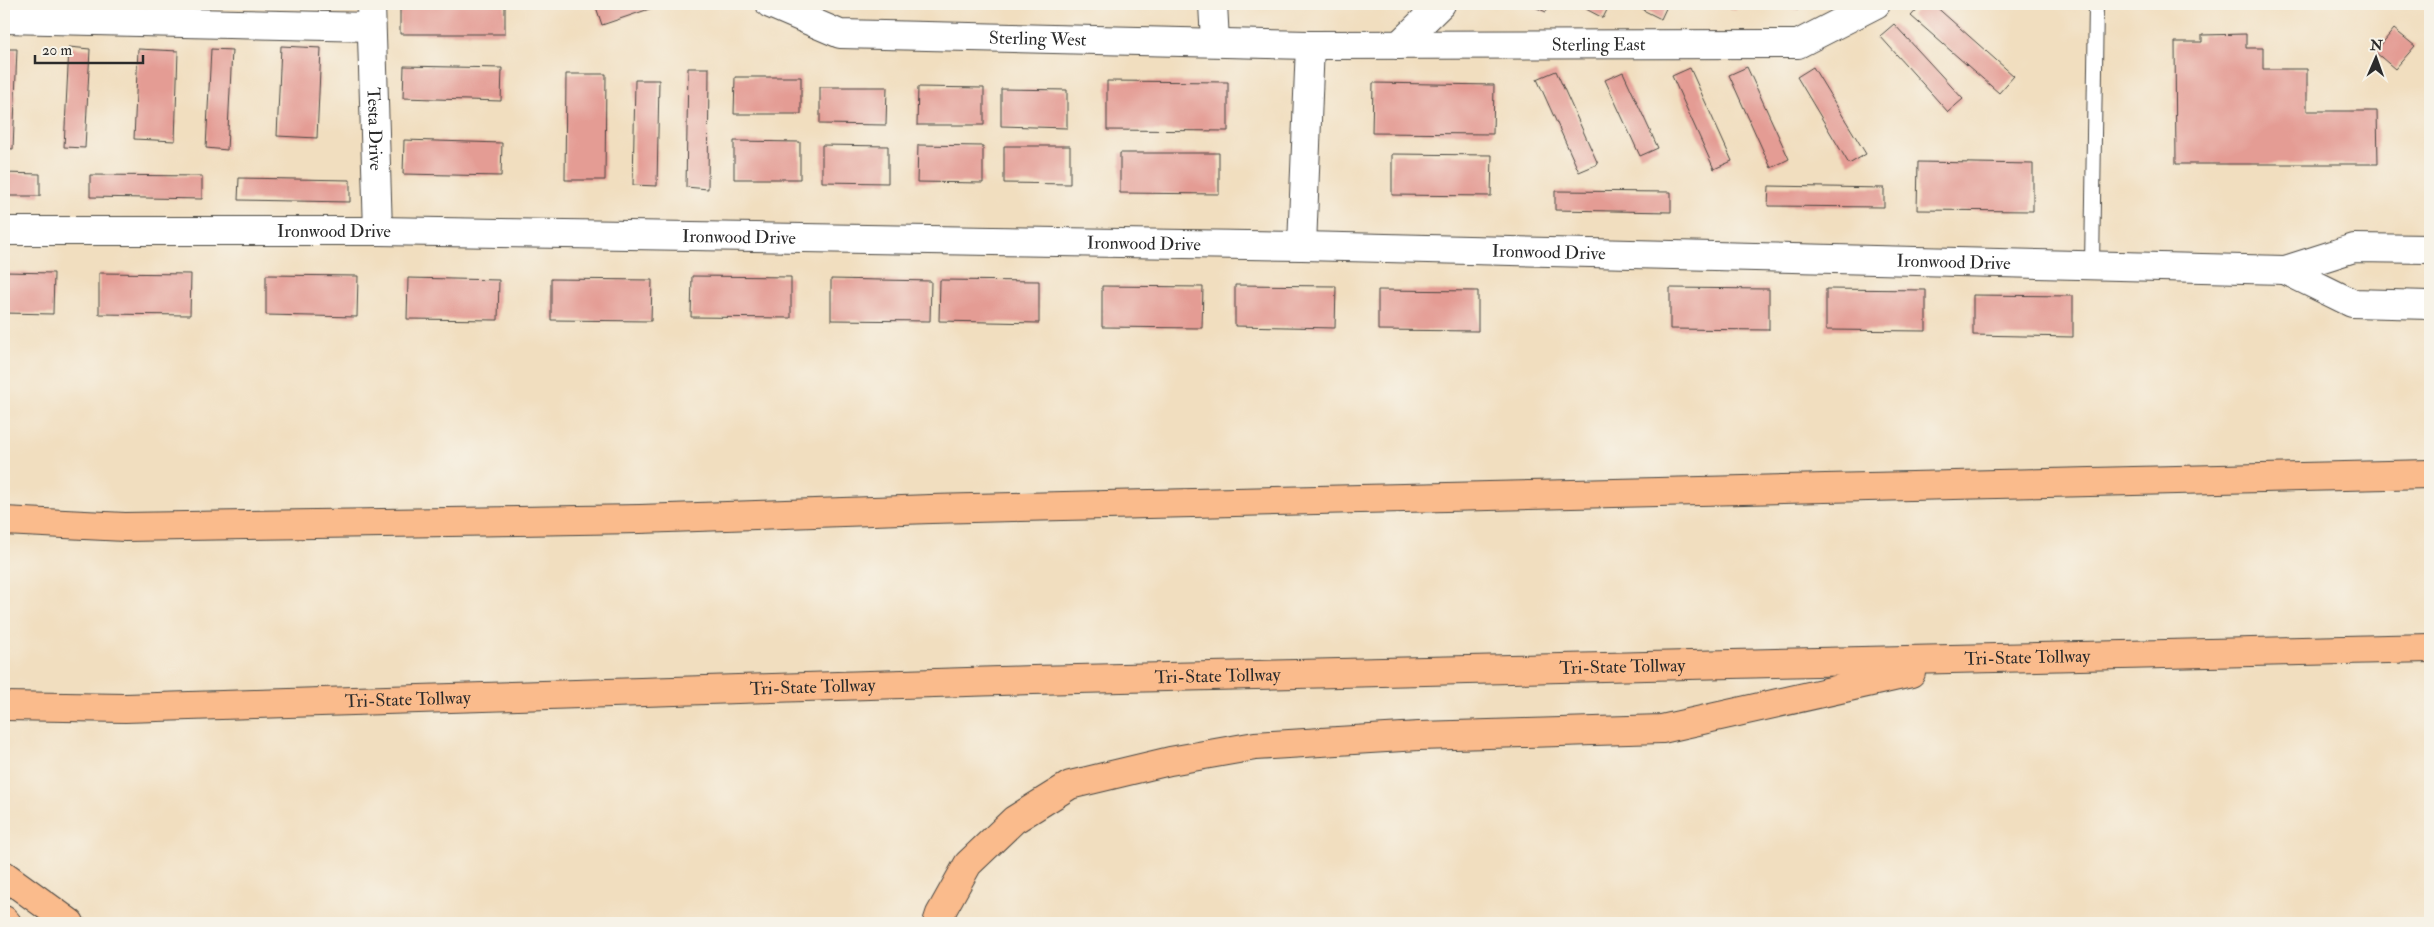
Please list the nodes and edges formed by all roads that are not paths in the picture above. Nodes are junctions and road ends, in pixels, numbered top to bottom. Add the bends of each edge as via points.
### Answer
1 (770, 4) edge
2 (1214, 4) edge
3 (1441, 4) edge
4 (1876, 4) edge
5 (2096, 4) edge
6 (371, 16) edge
7 (4, 19) edge
8 (1215, 41) junction
9 (1310, 45) junction
10 (1399, 45) junction
11 (4, 231) edge
12 (378, 231) junction
13 (1302, 246) junction
14 (2430, 249) edge
15 (2092, 266) junction
16 (2285, 270) junction
17 (2430, 305) edge
18 (2430, 474) edge
19 (4, 521) edge
20 (2430, 648) edge
21 (1972, 660) junction
22 (4, 706) edge
23 (4, 875) edge
24 (4, 920) edge
25 (7, 923) edge
26 (70, 923) edge
27 (937, 923) edge

1 - 8 street, Sterling West via 840,34
2 - 8 street
3 - 10 street
4 - 10 street, Sterling East via 1798,44
5 - 15 lane
6 - 7 street, Testa Drive
6 - 12 street, Testa Drive
8 - 9 street, Sterling West
9 - 10 street, Sterling East
9 - 13 street
11 - 12 street, Ironwood Drive
12 - 13 street, Ironwood Drive
13 - 15 street, Ironwood Drive
14 - 16 street, Ironwood Drive via 2354,248
15 - 16 street, Ironwood Drive
16 - 17 street, Ironwood Drive via 2352,303
18 - 19 highway via 640,519 125,527
20 - 21 highway, Tri-State Tollway
21 - 22 highway, Tri-State Tollway via 1023,680 125,708
21 - 27 highway via 1662,728 1419,736 1255,746 1170,761 1070,785 1014,820 968,864
23 - 26 highway
24 - 25 highway

